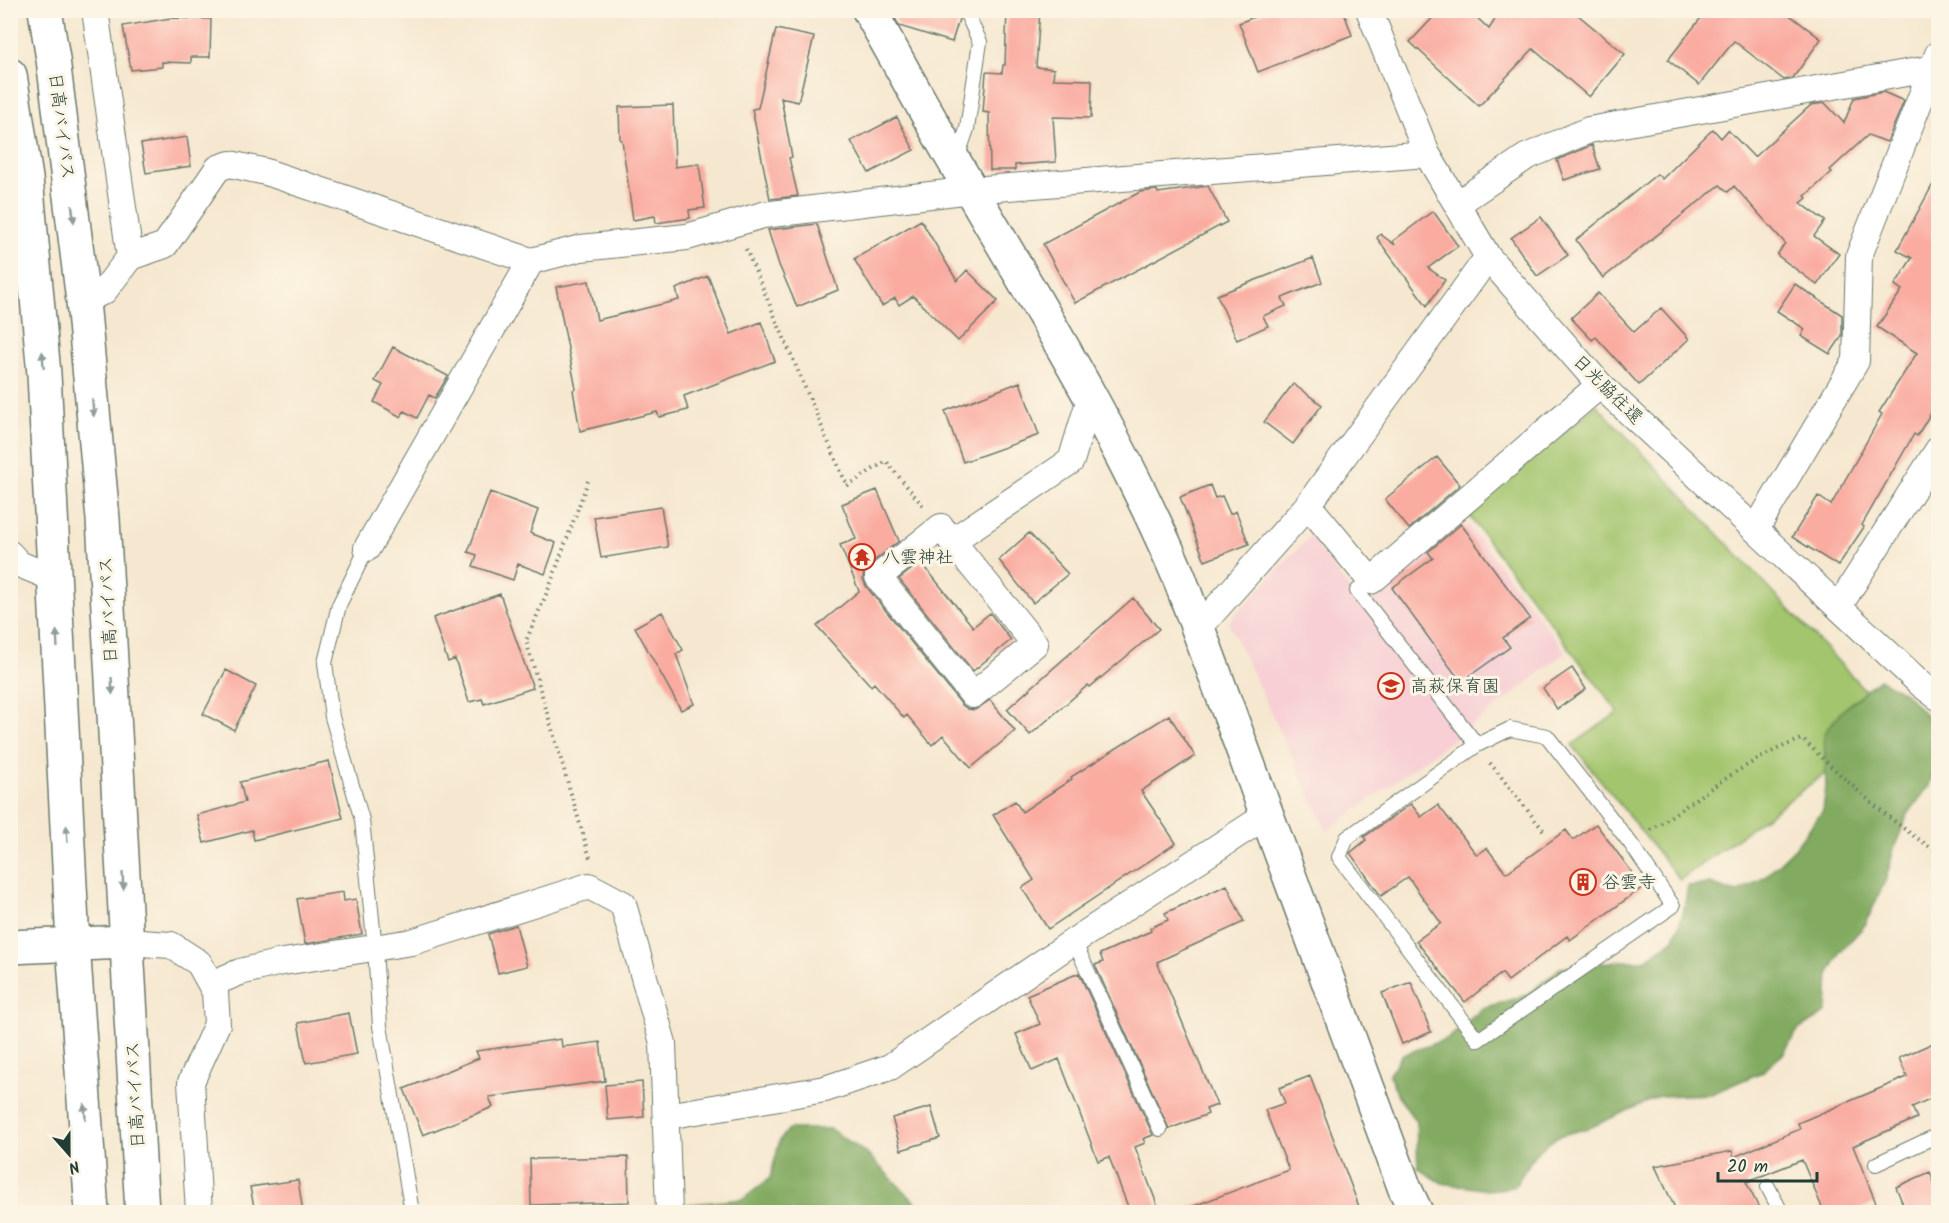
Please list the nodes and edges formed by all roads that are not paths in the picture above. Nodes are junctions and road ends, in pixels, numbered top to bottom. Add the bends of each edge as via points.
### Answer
1 (45, 10) edge
2 (95, 10) edge
3 (869, 10) edge
4 (965, 10) edge
5 (1369, 10) edge
6 (1936, 61) edge
7 (10, 75) edge
8 (1427, 154) junction
9 (955, 163) junction
10 (972, 190) junction
11 (1457, 204) junction
12 (130, 257) junction
13 (1488, 257) junction
14 (531, 261) junction
15 (83, 301) junction
16 (1600, 385) junction
17 (1091, 395) junction
18 (1938, 450) edge
19 (1308, 505) junction
20 (1756, 529) junction
21 (947, 534) junction
22 (367, 548) joint
23 (10, 554) edge
24 (53, 578) junction
25 (1371, 581) junction
26 (1839, 606) junction
27 (1197, 630) junction
28 (1938, 697) edge
29 (1476, 746) junction
30 (1267, 815) junction
31 (1074, 941) junction
32 (126, 942) junction
33 (73, 944) junction
34 (10, 947) edge
35 (375, 949) junction
36 (211, 984) junction
37 (667, 1116) junction
38 (1160, 1129) dead end
39 (1938, 1135) edge
40 (1876, 1164) dead end
41 (1768, 1187) dead end
42 (92, 1212) edge
43 (142, 1212) edge
44 (199, 1212) edge
45 (412, 1212) edge
46 (669, 1212) edge
47 (1416, 1212) edge
48 (1782, 1212) edge

1 -> 15 main road, 日高バイパス
2 - 12 street
3 - 9 main road
4 - 9 lane via 980,42 967,129
5 - 8 street, 日光脇往還
6 - 11 street via 1589,130 1526,157
6 - 20 street via 1859,256 1856,361
24 -> 7 main road via 44,374 26,178
8 - 10 street
8 - 11 street, 日光脇往還
9 - 10 main road
10 - 14 street via 763,215 687,237 581,248
10 - 17 main road
11 - 13 street, 日光脇往還
12 - 14 street via 165,245 218,168 230,164 266,172
12 - 15 street via 104,291
13 - 16 street, 日光脇往還
13 - 19 street
14 - 22 street
15 -> 32 main road, 日高バイパス via 103,519
16 - 20 street, 日光脇往還
16 - 25 street
17 - 21 street via 1071,461
17 - 27 main road via 1156,524
18 - 26 street
19 - 25 street
19 - 27 street
20 - 26 street, 日光脇往還
21 - 21 street via 878,577 973,694 1035,644
22 - 35 lane via 339,605 325,663 332,717 362,820
23 - 24 street via 20,564
33 -> 24 main road
25 - 29 lane via 1357,591
26 - 28 street, 日光脇往還
27 - 30 main road
29 - 29 lane via 1510,729 1547,736 1631,844 1673,906 1478,1040 1339,857 1347,838
30 - 31 street
30 - 47 main road
31 - 37 street via 890,1067 825,1089
31 - 38 lane
32 - 33 main road
32 - 36 street via 171,945 199,963
32 - 43 main road, 日高バイパス
33 - 34 main road
42 -> 33 main road
35 - 36 street via 277,963
35 - 37 street via 412,942 589,886 623,904 663,1043
35 - 45 lane via 380,1026
36 - 44 street via 217,1024 191,1082
37 - 46 street
39 - 40 lane
41 - 48 lane

